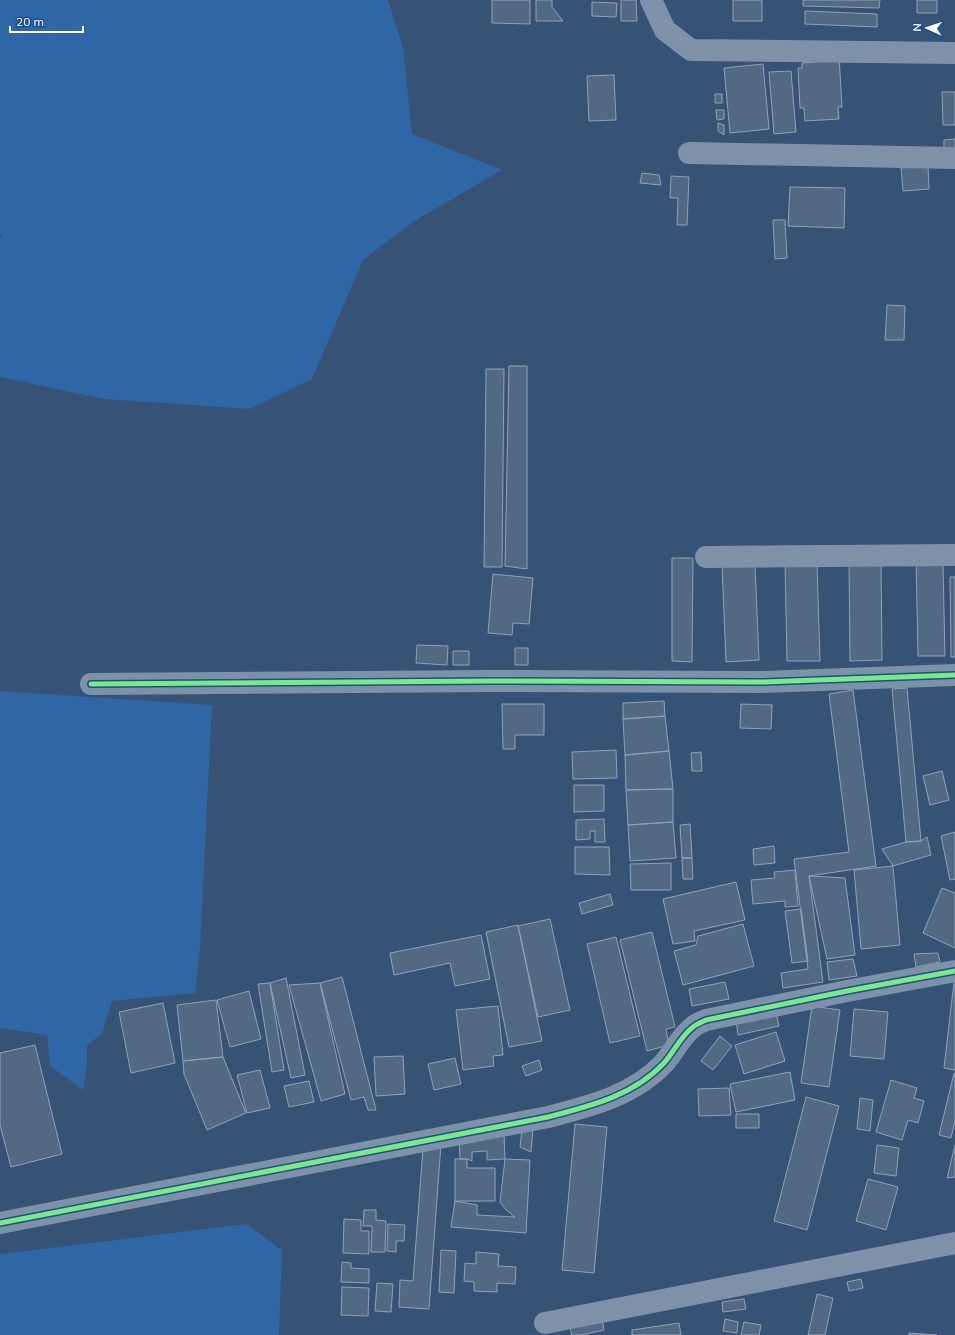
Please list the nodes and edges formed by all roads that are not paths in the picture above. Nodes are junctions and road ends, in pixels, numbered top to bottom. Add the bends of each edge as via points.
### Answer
1 (651, 0) edge
2 (955, 53) edge
3 (689, 153) dead end
4 (955, 158) edge
5 (955, 556) edge
6 (706, 557) dead end
7 (955, 675) edge
8 (91, 684) dead end
9 (955, 971) edge
10 (0, 1223) edge
11 (955, 1243) edge
12 (545, 1323) dead end

1 - 2 street via 665,30 691,50
3 - 4 street
5 - 6 street
7 - 8 street via 763,682
9 - 10 street via 706,1020 692,1027 664,1063 634,1087 608,1100 548,1117
11 - 12 street

